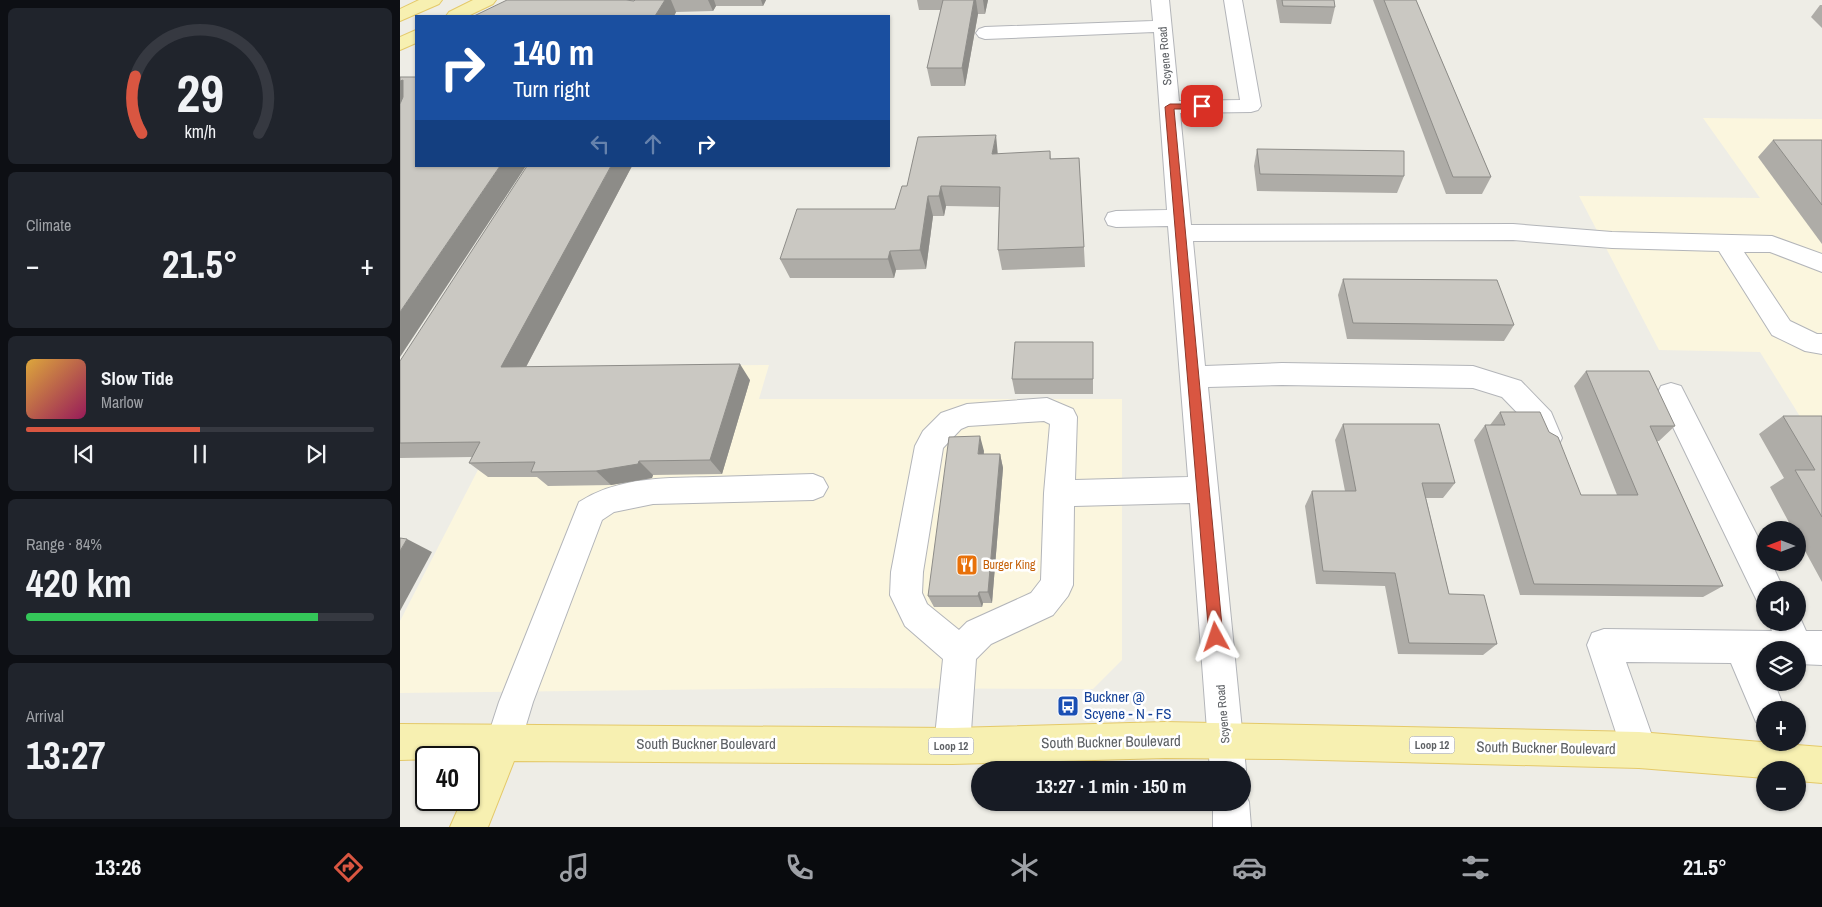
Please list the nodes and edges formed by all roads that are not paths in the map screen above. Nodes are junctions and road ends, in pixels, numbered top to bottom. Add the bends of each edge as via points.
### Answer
1 (413, 0) edge
2 (432, 0) edge
3 (487, 0) edge
4 (1160, 0) edge
5 (1233, 0) edge
6 (400, 5) edge
7 (457, 15) edge
8 (400, 16) edge
9 (1162, 26) junction
10 (985, 33) dead end
11 (415, 36) edge
12 (400, 44) edge
13 (1170, 107) junction
14 (1116, 219) dead end
15 (1180, 225) junction
16 (1727, 244) junction
17 (1822, 263) edge
18 (1822, 344) edge
19 (1192, 377) junction
20 (1671, 394) dead end
21 (1548, 438) edge
22 (813, 486) dead end
23 (1202, 490) junction
24 (1059, 493) junction
25 (1764, 581) edge
26 (1801, 639) edge
27 (1741, 647) junction
28 (960, 652) junction
29 (1764, 701) edge
30 (400, 742) edge
31 (504, 742) junction
32 (952, 746) junction
33 (1639, 750) junction
34 (1227, 755) edge
35 (1798, 756) edge
36 (1231, 811) edge
37 (469, 827) edge
38 (1232, 827) edge

1 - 6 main road
2 - 8 main road
3 - 7 main road
4 - 9 street, Scyene Road
5 - 13 street via 1250,106
9 - 10 street
9 - 13 street, Scyene Road
11 - 12 main road
13 - 15 street, Scyene Road
14 - 15 street
15 - 16 street via 1514,232
15 - 19 street, Scyene Road
16 - 17 street via 1772,244
16 - 18 street via 1781,328 1814,344
19 - 21 street via 1282,374 1473,377 1511,389 1541,420
19 - 23 street, Scyene Road
20 - 25 street
22 - 31 street via 653,490 607,500 590,511 516,702
23 - 24 street
23 - 34 street, Scyene Road
24 - 28 street via 1057,585 1042,604 979,634
24 - 28 street via 1064,424 1063,417 1047,409 967,415 951,421 933,438 907,572 906,595 916,615
26 - 27 street
27 - 29 street
27 - 33 street via 1604,645
28 - 32 street
30 - 31 main road, South Buckner Boulevard / Loop 12
31 - 32 main road, South Buckner Boulevard / Loop 12
31 - 37 main road
32 - 34 main road, South Buckner Boulevard / Loop 12 via 1165,740
33 - 34 main road, South Buckner Boulevard / Loop 12
33 - 35 main road, South Buckner Boulevard / Loop 12
36 - 38 street

